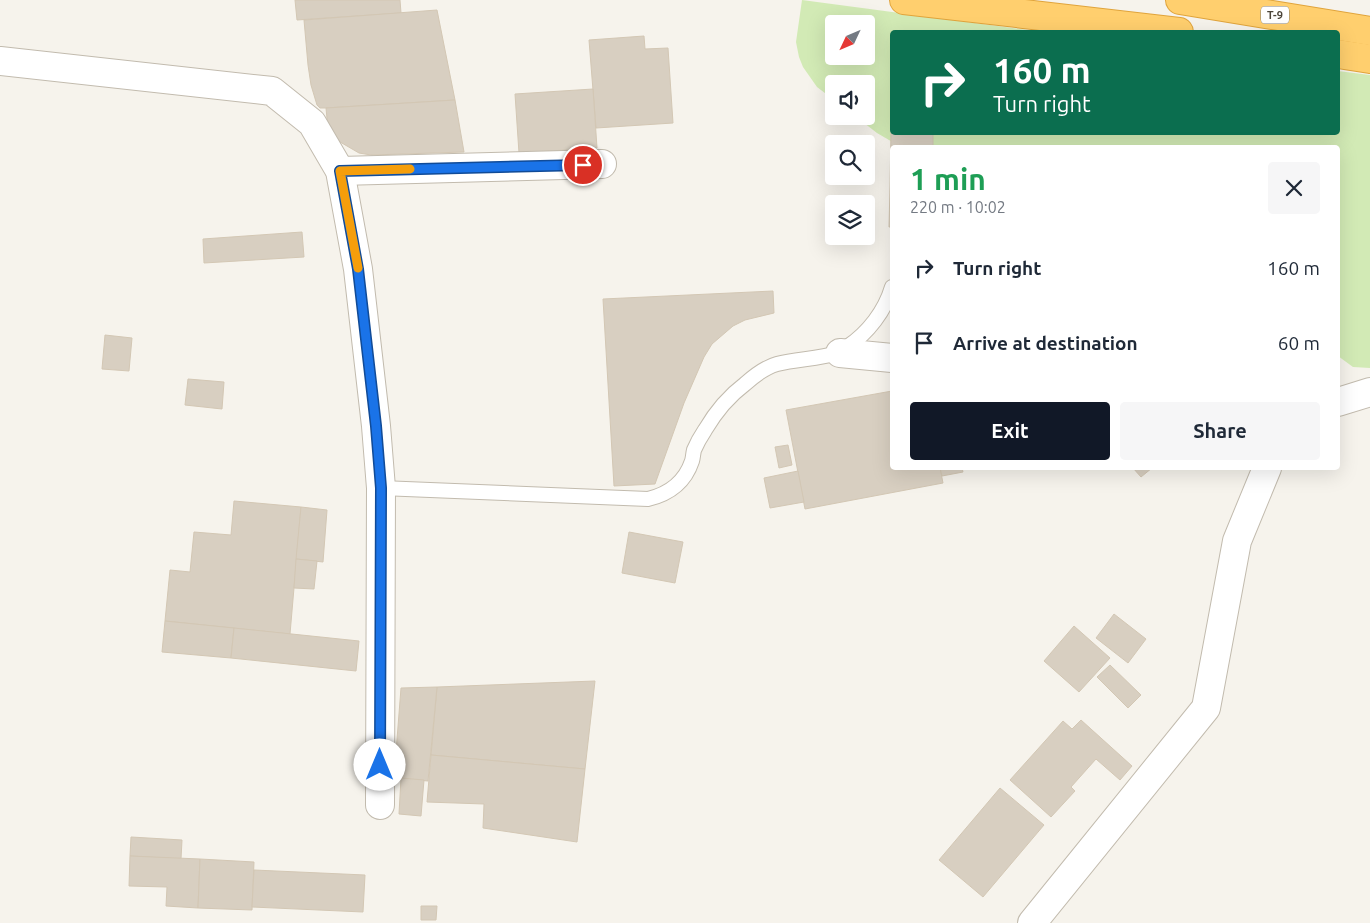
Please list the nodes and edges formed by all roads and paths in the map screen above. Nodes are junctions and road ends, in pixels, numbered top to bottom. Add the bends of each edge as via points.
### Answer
1 (904, 0) edge
2 (1180, 0) edge
3 (1162, 30) edge
4 (1370, 30) edge
5 (1340, 54) edge
6 (1370, 59) edge
7 (0, 61) edge
8 (602, 164) dead end
9 (340, 171) junction
10 (890, 292) edge
11 (840, 353) junction
12 (890, 358) edge
13 (1370, 392) edge
14 (1340, 401) edge
15 (1266, 470) edge
16 (381, 488) junction
17 (380, 805) dead end
18 (1032, 923) edge

1 - 3 highway
2 - 4 highway, T-9
5 - 6 highway
7 - 9 street via 272,91 312,123
8 - 9 street
9 - 16 street via 359,279
10 - 11 lane via 873,323
11 - 12 street
11 - 16 lane via 776,364 745,384 704,430 682,479 658,497
13 - 14 street
15 - 18 street via 1237,542 1206,708
16 - 17 street

